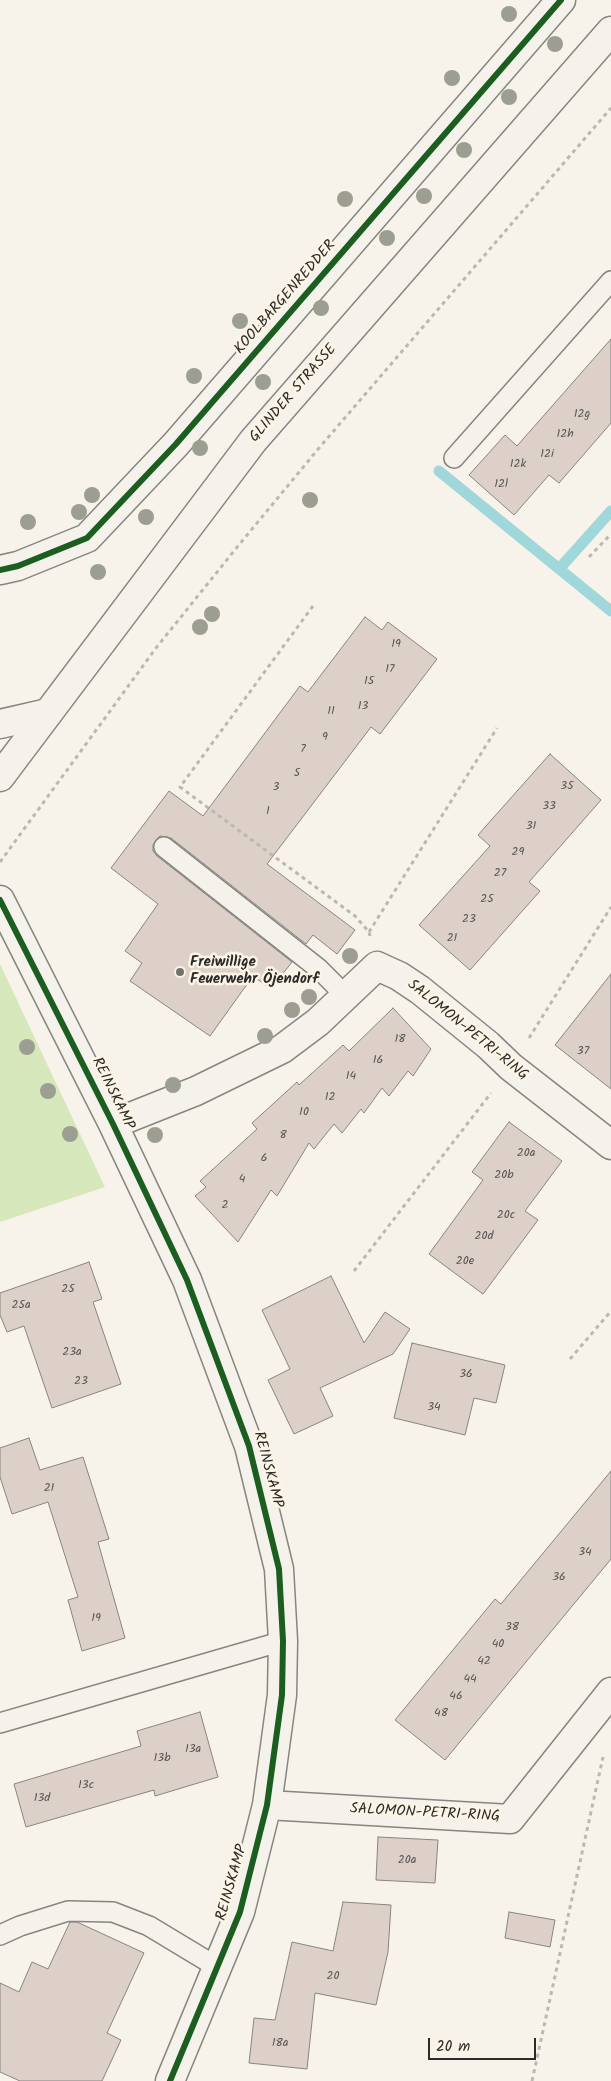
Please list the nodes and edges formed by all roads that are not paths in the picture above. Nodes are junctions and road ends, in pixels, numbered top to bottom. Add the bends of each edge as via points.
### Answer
1 (561, 0) edge
2 (611, 31) edge
3 (611, 281) edge
4 (454, 458) dead end
5 (0, 570) edge
6 (48, 713) junction
7 (0, 724) edge
8 (0, 777) edge
9 (164, 847) dead end
10 (0, 900) edge
11 (346, 996) junction
12 (113, 1124) junction
13 (611, 1145) edge
14 (283, 1641) junction
15 (611, 1692) edge
16 (0, 1723) edge
17 (267, 1805) junction
18 (0, 1935) edge
19 (217, 1967) junction
20 (170, 2081) edge

1 - 5 street, KOOLBARGENREDDER via 176,444 87,538
2 - 6 street, GLINDER STRASSE via 253,441
3 - 4 lane
6 - 7 street
6 - 8 street, GLINDER STRASSE
9 - 11 lane via 319,970
10 - 12 street, REINSKAMP
11 - 12 street via 282,1049 196,1091
11 - 13 street, SALOMON-PETRI-RING via 377,966 399,976
12 - 14 street, REINSKAMP via 187,1280 249,1446 279,1569
14 - 16 lane
14 - 17 street, REINSKAMP via 282,1695
15 - 17 street, SALOMON-PETRI-RING via 510,1819
17 - 19 street, REINSKAMP via 240,1912
18 - 19 lane via 68,1911 114,1912 149,1926
19 - 20 street, REINSKAMP

